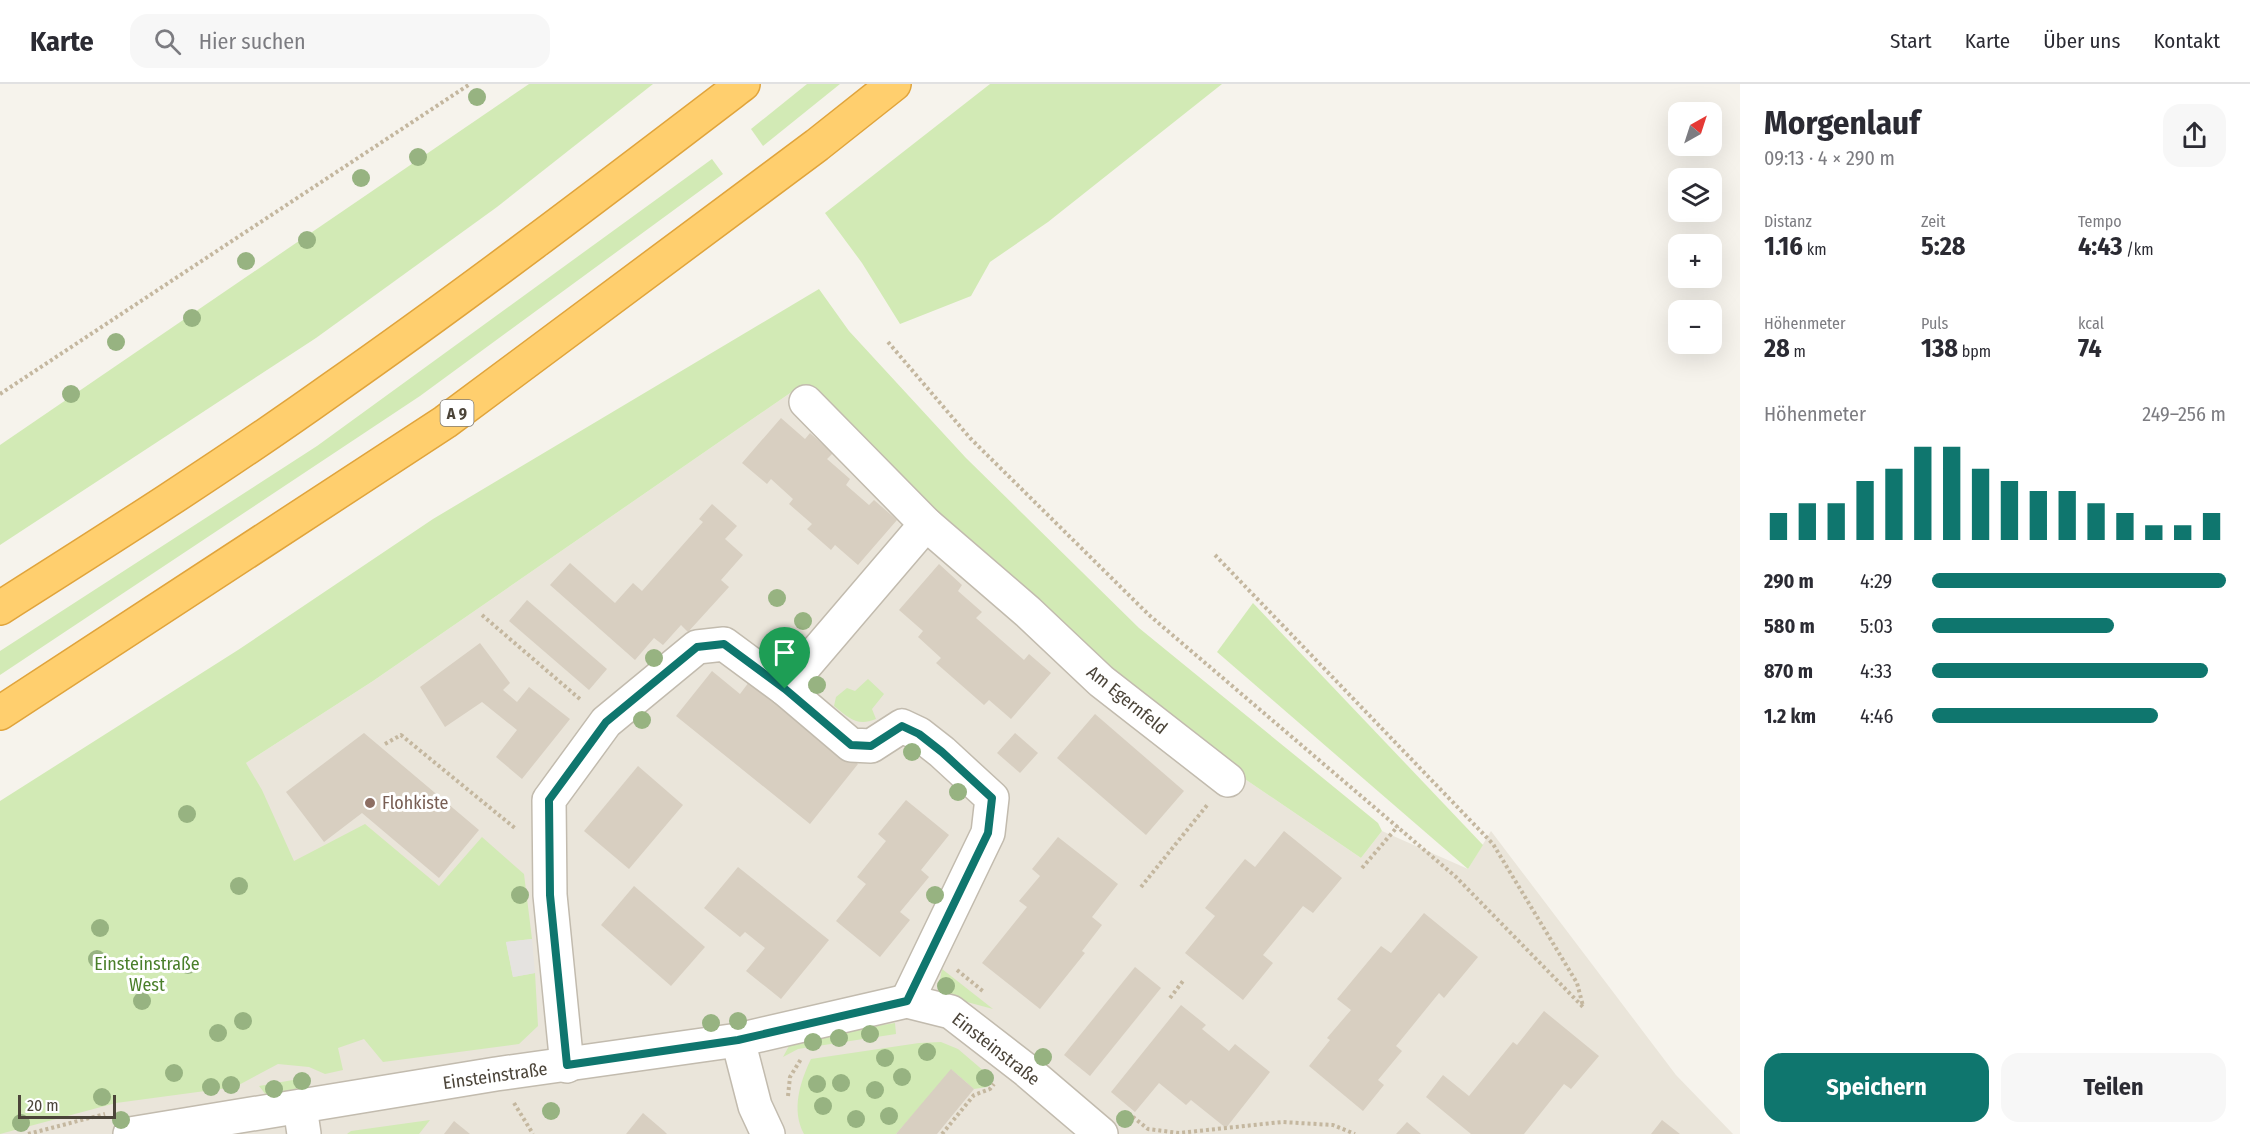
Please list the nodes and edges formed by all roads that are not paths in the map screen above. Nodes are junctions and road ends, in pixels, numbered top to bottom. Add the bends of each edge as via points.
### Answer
1 (743, 84) edge
2 (894, 84) edge
3 (806, 402) dead end
4 (926, 524) junction
5 (0, 608) edge
6 (785, 689) junction
7 (0, 713) edge
8 (1228, 780) road end
9 (907, 1001) junction
10 (738, 1040) junction
11 (567, 1065) junction
12 (302, 1120) edge
13 (119, 1124) edge
14 (768, 1134) edge
15 (1101, 1134) edge

1 - 5 highway via 555,228 332,390
2 - 7 highway, A 9 via 445,422
3 - 4 street, Am Egernfeld
4 - 6 street
4 - 8 street, Am Egernfeld via 1101,681
6 - 9 street via 851,745 871,746 902,726 919,734 992,798 988,833
6 - 11 street via 724,644 697,647 606,722 549,800 550,895
9 - 10 street, Einsteinstraße
9 - 15 street, Einsteinstraße via 951,1012
10 - 11 street, Einsteinstraße
10 - 14 street via 755,1106
11 - 12 street, Einsteinstraße
12 - 13 street, Einsteinstraße

